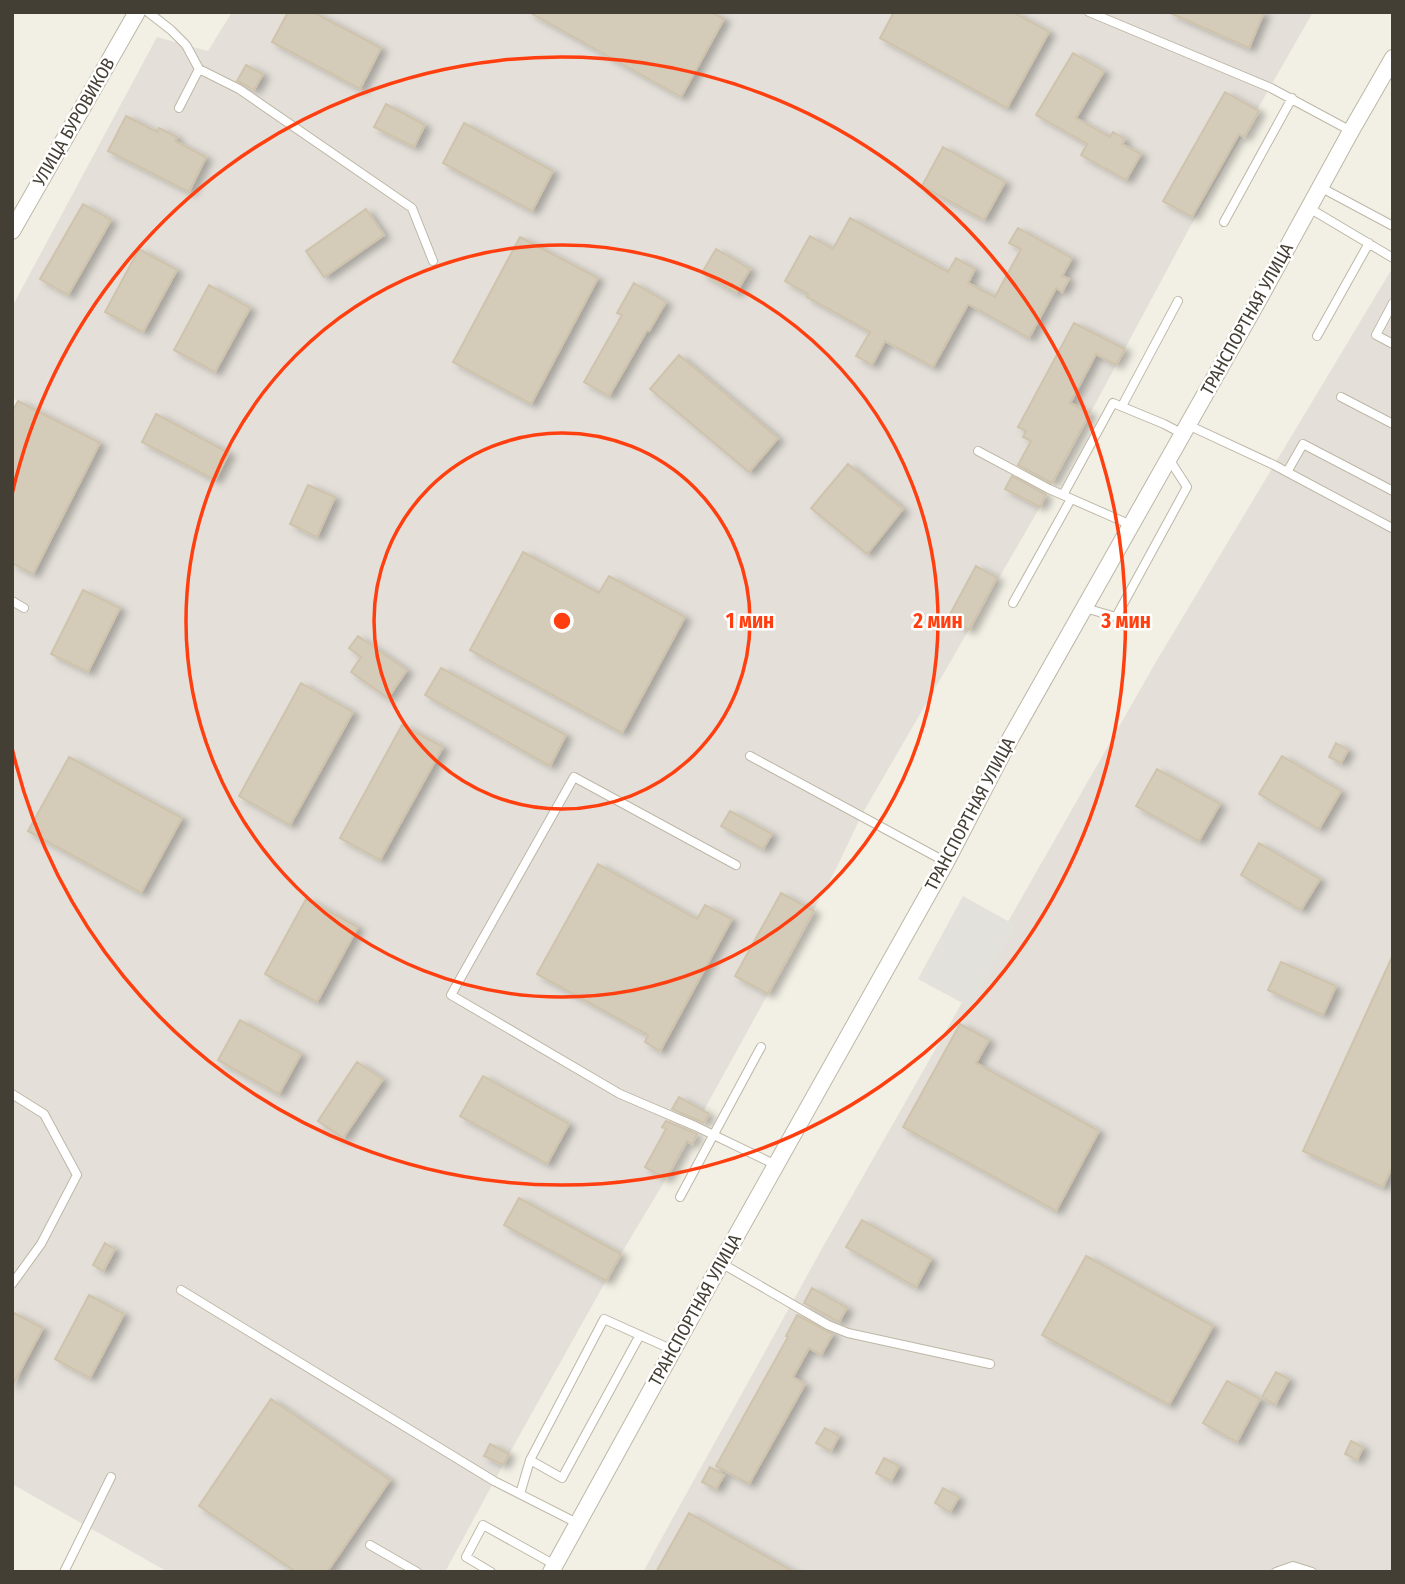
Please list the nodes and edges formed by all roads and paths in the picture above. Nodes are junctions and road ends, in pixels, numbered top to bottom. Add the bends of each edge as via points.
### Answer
1 (136, 12) edge
2 (148, 12) edge
3 (1089, 12) edge
4 (1393, 58) edge
5 (199, 69) junction
6 (1292, 98) junction
7 (179, 108) dead end
8 (1351, 131) junction
9 (1320, 187) junction
10 (1309, 208) junction
11 (1224, 222) dead end
12 (1393, 226) edge
13 (12, 231) edge
14 (1369, 243) junction
15 (1393, 258) edge
16 (433, 261) dead end
17 (1178, 301) dead end
18 (1393, 303) edge
19 (1317, 336) dead end
20 (1393, 344) edge
21 (1341, 397) dead end
22 (1122, 406) junction
23 (1393, 424) edge
24 (1186, 430) junction
25 (978, 451) dead end
26 (1169, 459) junction
27 (1287, 472) junction
28 (1393, 491) edge
29 (1067, 497) junction
30 (1131, 525) junction
31 (1393, 527) edge
32 (12, 601) edge
33 (1013, 603) dead end
34 (24, 608) dead end
35 (1085, 608) junction
36 (750, 756) dead end
37 (946, 862) junction
38 (736, 865) dead end
39 (761, 1047) dead end
40 (12, 1094) edge
41 (714, 1135) junction
42 (776, 1165) junction
43 (680, 1197) dead end
44 (721, 1263) junction
45 (12, 1284) edge
46 (181, 1290) dead end
47 (640, 1335) junction
48 (673, 1350) junction
49 (990, 1364) dead end
50 (530, 1460) junction
51 (111, 1477) dead end
52 (520, 1494) junction
53 (577, 1523) junction
54 (370, 1545) dead end
55 (553, 1568) edge
56 (64, 1572) edge
57 (417, 1572) edge
58 (491, 1572) edge
59 (1276, 1572) edge
60 (1312, 1572) edge

1 - 13 street, УЛИЦА БУРОВИКОВ
2 - 5 lane via 186,45
3 - 6 lane
4 - 8 street, ТРАНСПОРТНАЯ УЛИЦА
5 - 7 lane
5 - 16 lane via 239,89 412,208
6 - 8 lane
6 - 11 lane
8 - 9 street, ТРАНСПОРТНАЯ УЛИЦА
9 - 10 street, ТРАНСПОРТНАЯ УЛИЦА
9 - 12 lane
10 - 14 lane
10 - 24 street, ТРАНСПОРТНАЯ УЛИЦА
14 - 15 lane
14 - 19 lane
17 - 22 lane
18 - 20 lane via 1376,335
21 - 23 lane
22 - 24 lane
22 - 29 lane via 1114,402
24 - 26 street, ТРАНСПОРТНАЯ УЛИЦА
24 - 27 lane
25 - 29 lane
26 - 30 street, ТРАНСПОРТНАЯ УЛИЦА
26 - 35 lane via 1187,487 1116,617
27 - 28 lane via 1303,444
27 - 31 lane
29 - 30 lane
29 - 33 lane
30 - 35 street, ТРАНСПОРТНАЯ УЛИЦА
32 - 34 lane
35 - 37 street, ТРАНСПОРТНАЯ УЛИЦА
36 - 37 lane
37 - 42 street, ТРАНСПОРТНАЯ УЛИЦА
38 - 41 lane via 574,777 451,995 620,1094
39 - 41 lane
40 - 45 lane via 44,1114 77,1175 41,1244
41 - 42 lane
41 - 43 lane
42 - 44 street, ТРАНСПОРТНАЯ УЛИЦА
44 - 48 street, ТРАНСПОРТНАЯ УЛИЦА
44 - 49 lane via 848,1333
46 - 52 lane
47 - 48 lane
47 - 50 lane via 604,1319
47 - 50 lane via 562,1478
48 - 53 street, ТРАНСПОРТНАЯ УЛИЦА
50 - 52 lane
51 - 56 lane
52 - 53 lane
53 - 55 street, ТРАНСПОРТНАЯ УЛИЦА
54 - 57 lane
55 - 58 lane via 484,1525 466,1558
59 - 60 lane via 1293,1566

